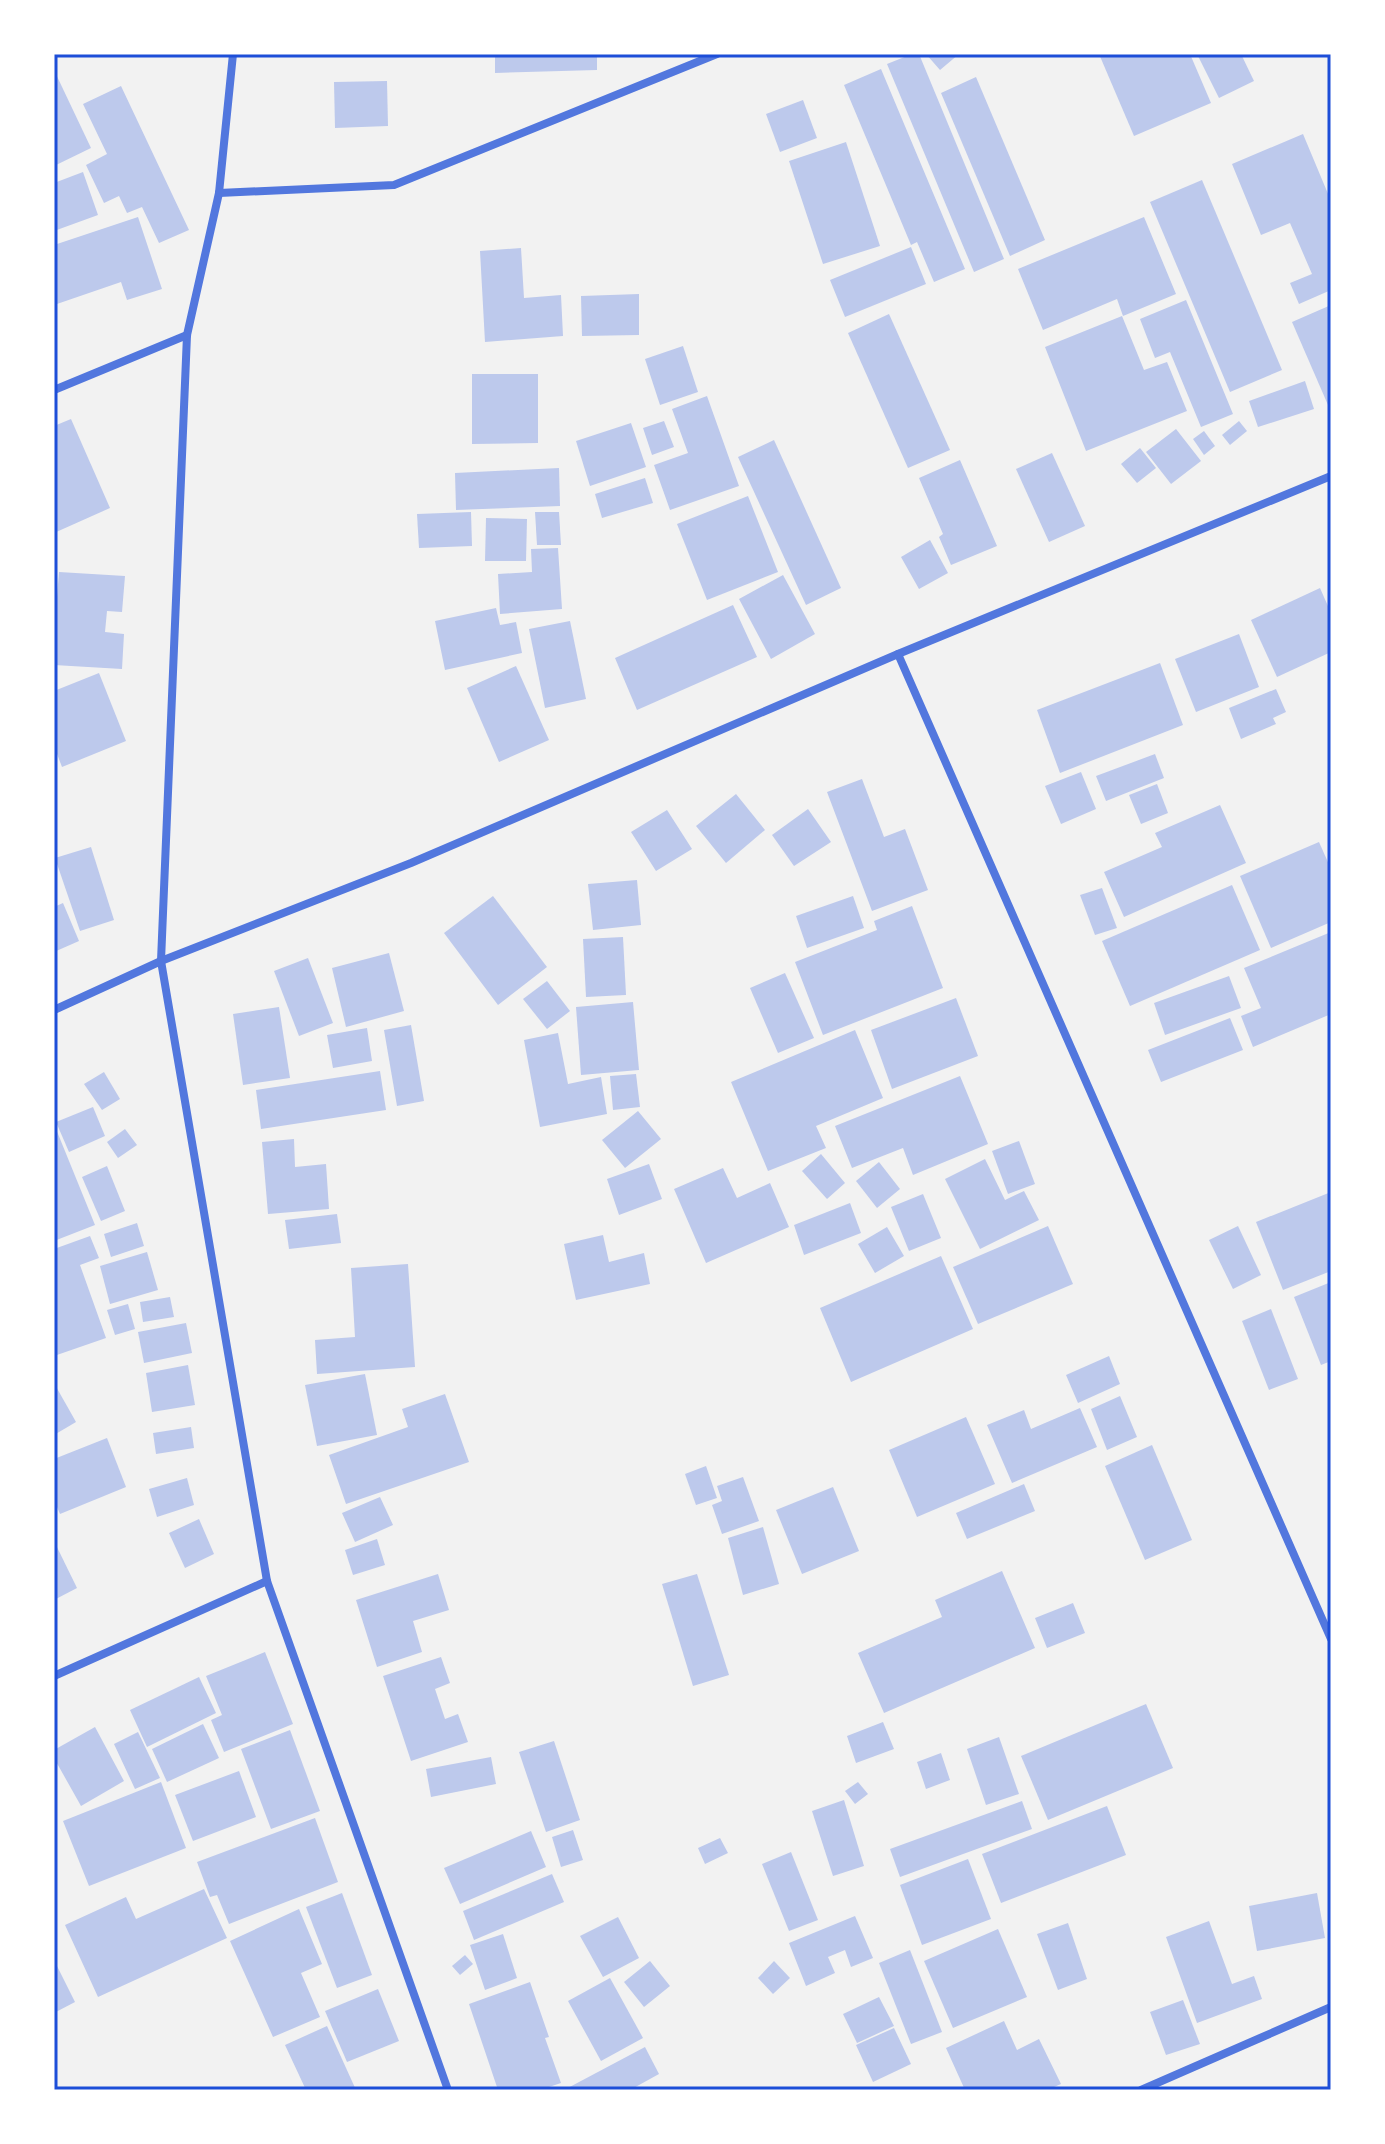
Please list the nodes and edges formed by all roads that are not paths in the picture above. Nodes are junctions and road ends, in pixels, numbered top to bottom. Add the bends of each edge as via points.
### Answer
1 (233, 54) edge
2 (717, 54) edge
3 (219, 193) junction
4 (187, 335) junction
5 (54, 390) edge
6 (1331, 476) edge
7 (898, 654) junction
8 (161, 961) junction
9 (54, 1010) edge
10 (267, 1581) junction
11 (1331, 1639) edge
12 (54, 1676) edge
13 (1331, 2007) edge
14 (448, 2090) edge
15 (1141, 2090) edge

1 - 3 street
2 - 3 street via 394,185
3 - 4 street
4 - 5 street
4 - 8 street
6 - 7 street
7 - 8 street via 411,863
7 - 11 street
8 - 9 street
8 - 10 street
10 - 12 street
10 - 14 street
13 - 15 street

